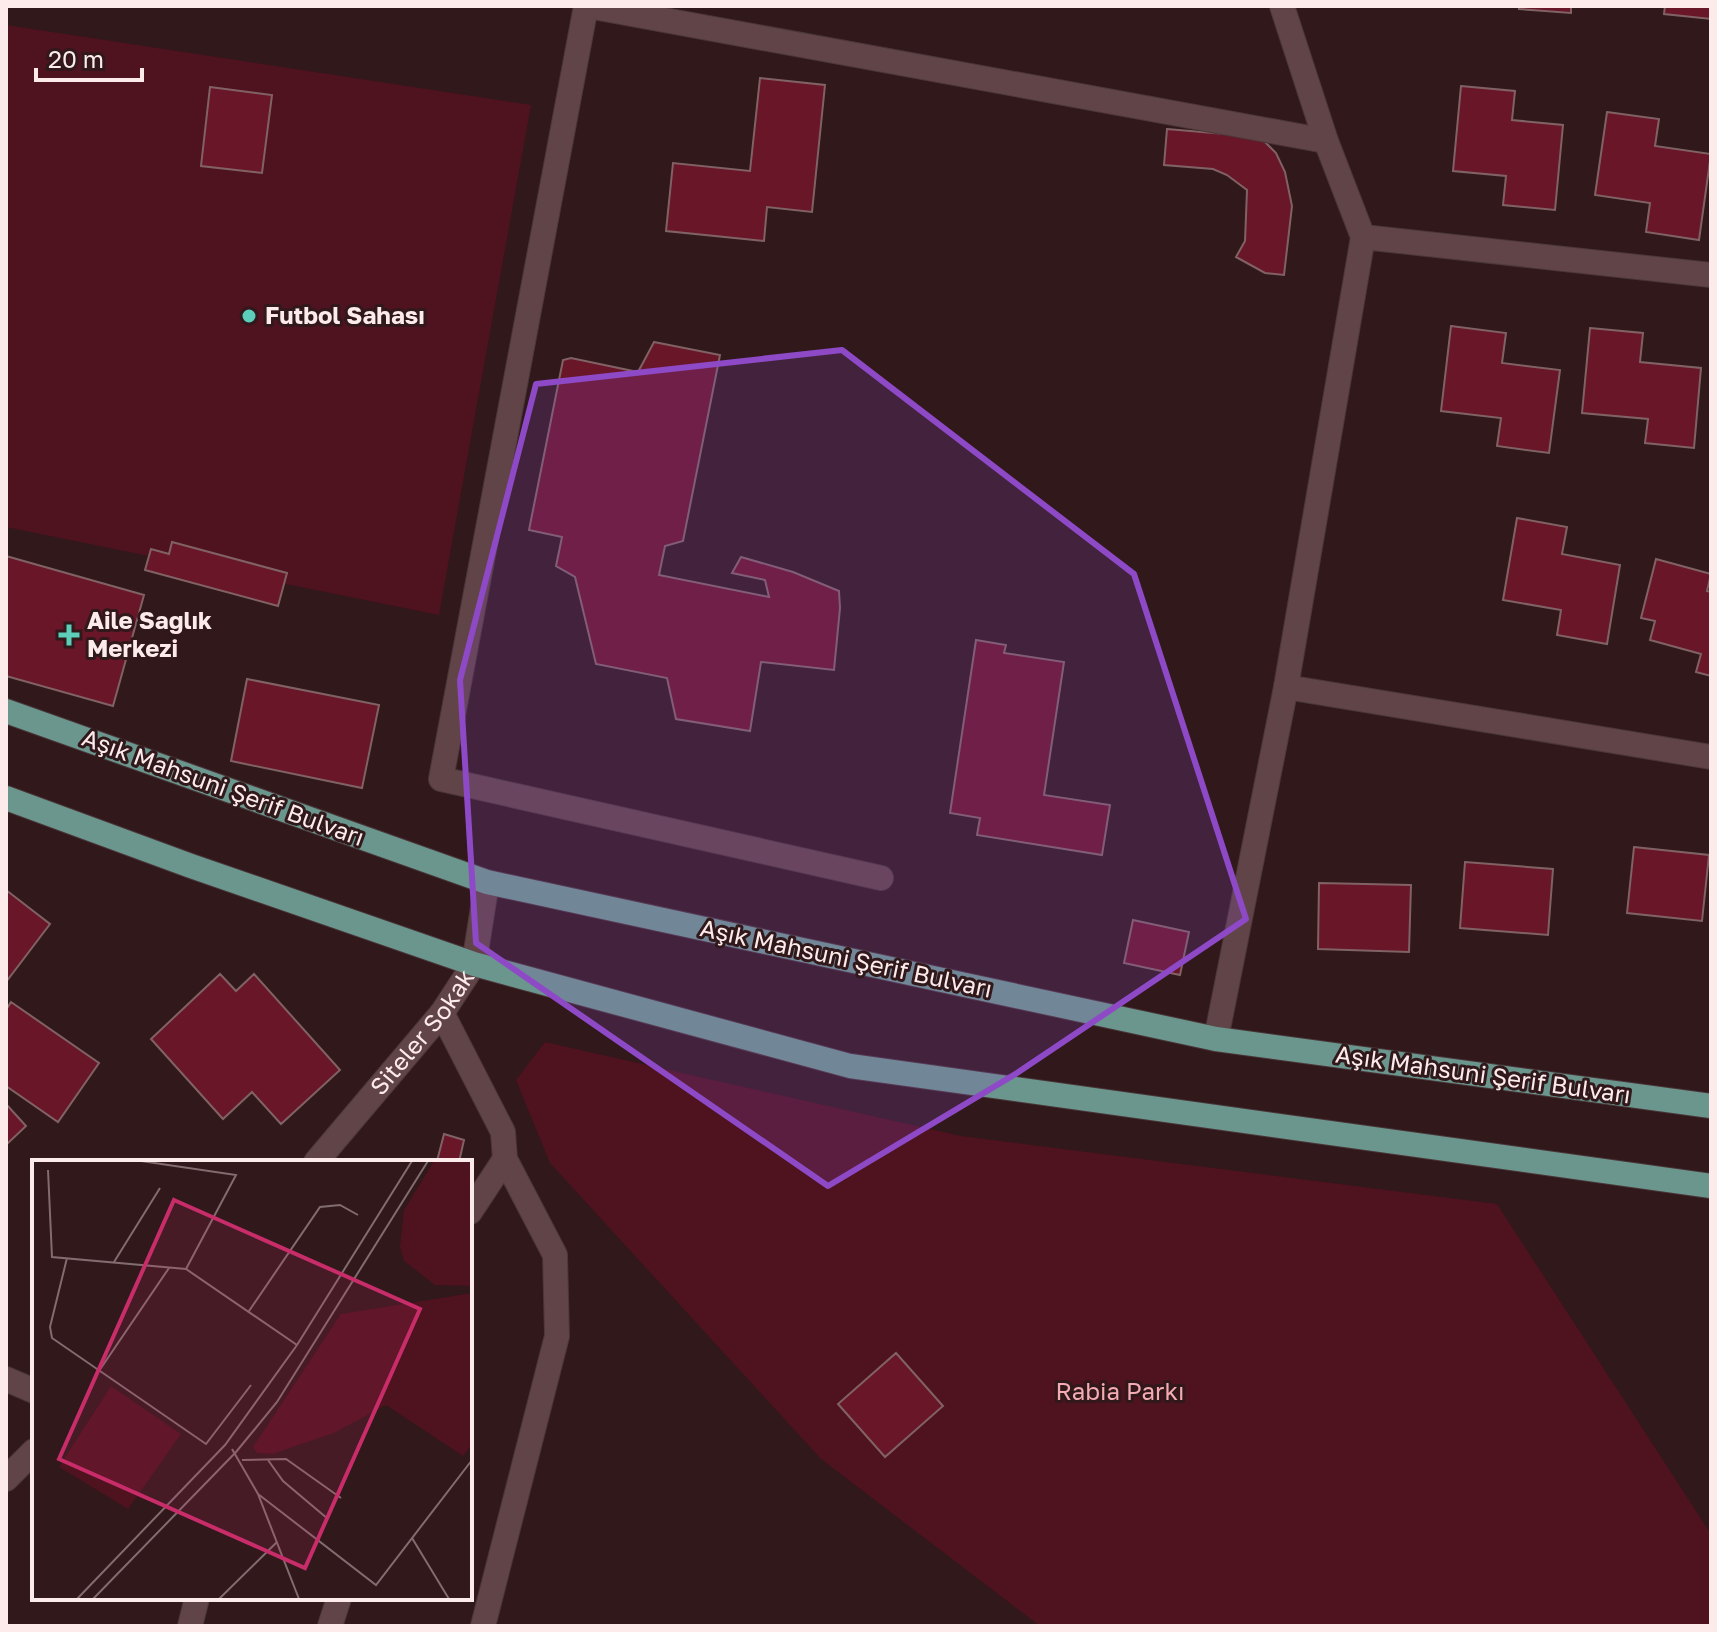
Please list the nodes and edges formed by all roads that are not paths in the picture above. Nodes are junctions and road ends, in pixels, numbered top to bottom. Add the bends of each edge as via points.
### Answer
1 (587, 6) edge
2 (1282, 6) edge
3 (1326, 141) junction
4 (1363, 237) junction
5 (1711, 275) edge
6 (1286, 687) junction
7 (6, 711) edge
8 (1711, 757) edge
9 (6, 798) edge
10 (881, 878) dead end
11 (487, 882) junction
12 (474, 964) junction
13 (442, 1013) junction
14 (1216, 1039) junction
15 (1711, 1106) edge
16 (505, 1159) junction
17 (318, 1160) edge
18 (1711, 1186) edge
19 (472, 1209) edge
20 (6, 1379) edge
21 (32, 1390) edge
22 (32, 1453) edge
23 (6, 1479) edge
24 (196, 1600) edge
25 (338, 1600) edge
26 (190, 1626) edge
27 (330, 1626) edge
28 (483, 1626) edge

1 - 3 street
1 - 10 street via 441,779
2 - 3 street
3 - 4 street
4 - 5 street
4 - 6 street
6 - 8 street
6 - 14 street
7 - 11 main road, Aşık Mahsuni Şerif Bulvarı
9 - 12 main road
11 - 12 street, Siteler Sokak
11 - 14 main road, Aşık Mahsuni Şerif Bulvarı
12 - 13 street, Siteler Sokak
12 - 18 main road via 850,1066
13 - 16 street via 503,1132
13 - 17 street, Siteler Sokak
14 - 15 main road, Aşık Mahsuni Şerif Bulvarı
16 - 19 street
16 - 28 street via 555,1255 557,1336
20 - 21 street
22 - 23 street
24 - 26 street
25 - 27 street

